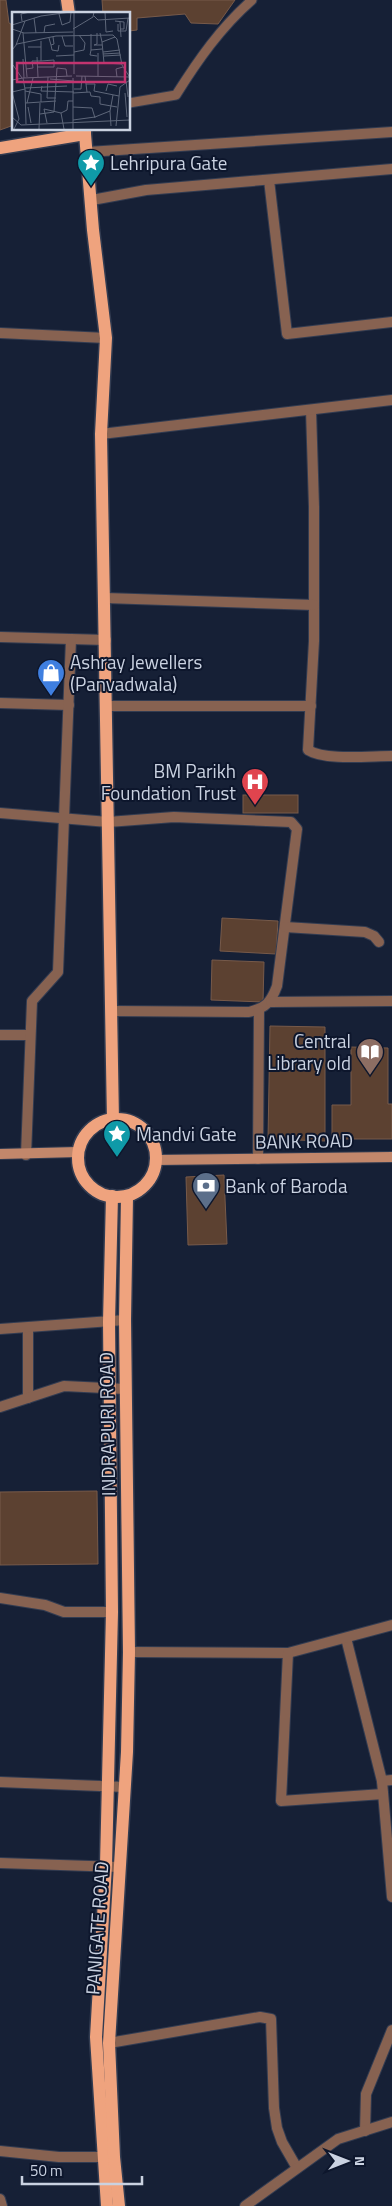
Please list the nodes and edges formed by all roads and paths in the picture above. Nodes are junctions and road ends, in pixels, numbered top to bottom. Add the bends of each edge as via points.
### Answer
1 (252, 0) edge
2 (130, 103) edge
3 (85, 132) edge
4 (392, 132) edge
5 (0, 148) edge
6 (88, 152) junction
7 (392, 169) edge
8 (269, 180) junction
9 (92, 200) junction
10 (392, 322) edge
11 (0, 333) edge
12 (106, 338) junction
13 (392, 400) edge
14 (310, 410) junction
15 (101, 434) junction
16 (105, 598) junction
17 (314, 605) junction
18 (0, 637) edge
19 (71, 639) junction
20 (106, 640) junction
21 (0, 703) edge
22 (69, 705) junction
23 (106, 706) junction
24 (310, 706) junction
25 (392, 756) edge
26 (0, 813) edge
27 (65, 818) junction
28 (108, 822) junction
29 (285, 927) junction
30 (379, 942) dead end
31 (392, 1000) edge
32 (270, 1002) junction
33 (259, 1010) junction
34 (111, 1011) junction
35 (0, 1034) edge
36 (30, 1035) junction
37 (113, 1121) junction
38 (78, 1152) junction
39 (0, 1154) edge
40 (26, 1155) junction
41 (392, 1157) edge
42 (258, 1159) junction
43 (156, 1160) junction
44 (112, 1196) junction
45 (127, 1196) junction
46 (125, 1320) junction
47 (109, 1322) junction
48 (28, 1328) junction
49 (0, 1329) edge
50 (109, 1388) junction
51 (125, 1389) junction
52 (28, 1398) junction
53 (0, 1407) edge
54 (0, 1598) edge
55 (112, 1612) junction
56 (392, 1625) edge
57 (346, 1638) junction
58 (129, 1652) junction
59 (288, 1653) junction
60 (387, 1781) edge
61 (0, 1782) edge
62 (108, 1786) junction
63 (125, 1787) junction
64 (383, 1794) junction
65 (0, 1863) edge
66 (106, 1865) junction
67 (120, 1867) junction
68 (392, 1897) edge
69 (392, 2030) edge
70 (109, 2043) junction
71 (392, 2122) edge
72 (365, 2131) junction
73 (0, 2151) edge
74 (109, 2157) junction
75 (297, 2168) junction
76 (0, 2200) edge
77 (2, 2206) edge
78 (107, 2206) edge
79 (120, 2206) edge
80 (245, 2206) edge

1 - 2 street via 233,17 196,63 176,95
3 - 5 main road
3 - 6 main road
4 - 6 street
6 - 9 main road
7 - 8 street
8 - 9 street via 146,190
8 - 10 street via 288,334
9 - 12 main road
11 - 12 street
12 - 15 main road
13 - 14 street
14 - 15 street
14 - 17 street
15 - 16 main road
16 - 17 street
16 - 20 main road
17 - 24 street
18 - 19 street
19 - 20 street
19 - 22 street
20 - 23 main road
21 - 22 street
22 - 27 street
23 - 24 street
23 - 28 main road
24 - 25 street via 308,750 315,754
26 - 27 street
27 - 28 street
27 - 36 street via 58,972 32,1001
28 - 29 street via 174,817 291,822 297,829
28 - 34 main road
29 - 30 street via 365,932
29 - 32 street via 277,986
31 - 32 street
32 - 33 street
33 - 34 street
33 - 42 street
34 - 37 main road
35 - 36 street
36 - 40 street
37 - 38 main road via 95,1125 86,1132
37 - 43 main road via 130,1121 141,1127 155,1147
38 - 40 main road
38 - 44 main road via 80,1175 86,1184 103,1196
39 - 40 main road
41 - 42 main road, BANK ROAD
42 - 43 main road, BANK ROAD
43 - 45 main road via 147,1184
44 - 45 main road
44 - 47 main road
45 - 46 main road, INDRAPURI ROAD
46 - 47 street
46 - 51 main road, INDRAPURI ROAD
47 - 48 street
47 - 50 main road
48 - 49 street
48 - 52 street
50 - 51 street
50 - 52 street via 64,1386
50 - 55 main road
51 - 58 main road, INDRAPURI ROAD
52 - 53 street
54 - 55 street via 45,1605 64,1612
55 - 62 main road
56 - 57 street
57 - 59 street
57 - 60 street
58 - 59 street
58 - 63 main road, PANIGATE ROAD
59 - 64 street via 281,1801
60 - 64 street
61 - 62 street
62 - 63 street
62 - 66 main road
63 - 67 main road, PANIGATE ROAD
64 - 68 street
65 - 66 street
66 - 67 street
66 - 74 main road via 96,2037
67 - 70 main road, PANIGATE ROAD
69 - 72 street via 366,2094
70 - 74 main road, PANIGATE ROAD
70 - 75 street via 260,2017 270,2020 277,2128
71 - 72 street
72 - 75 street via 338,2139
73 - 74 street via 59,2157
74 - 78 main road
74 - 79 main road, PANIGATE ROAD
75 - 80 street
76 - 77 street

